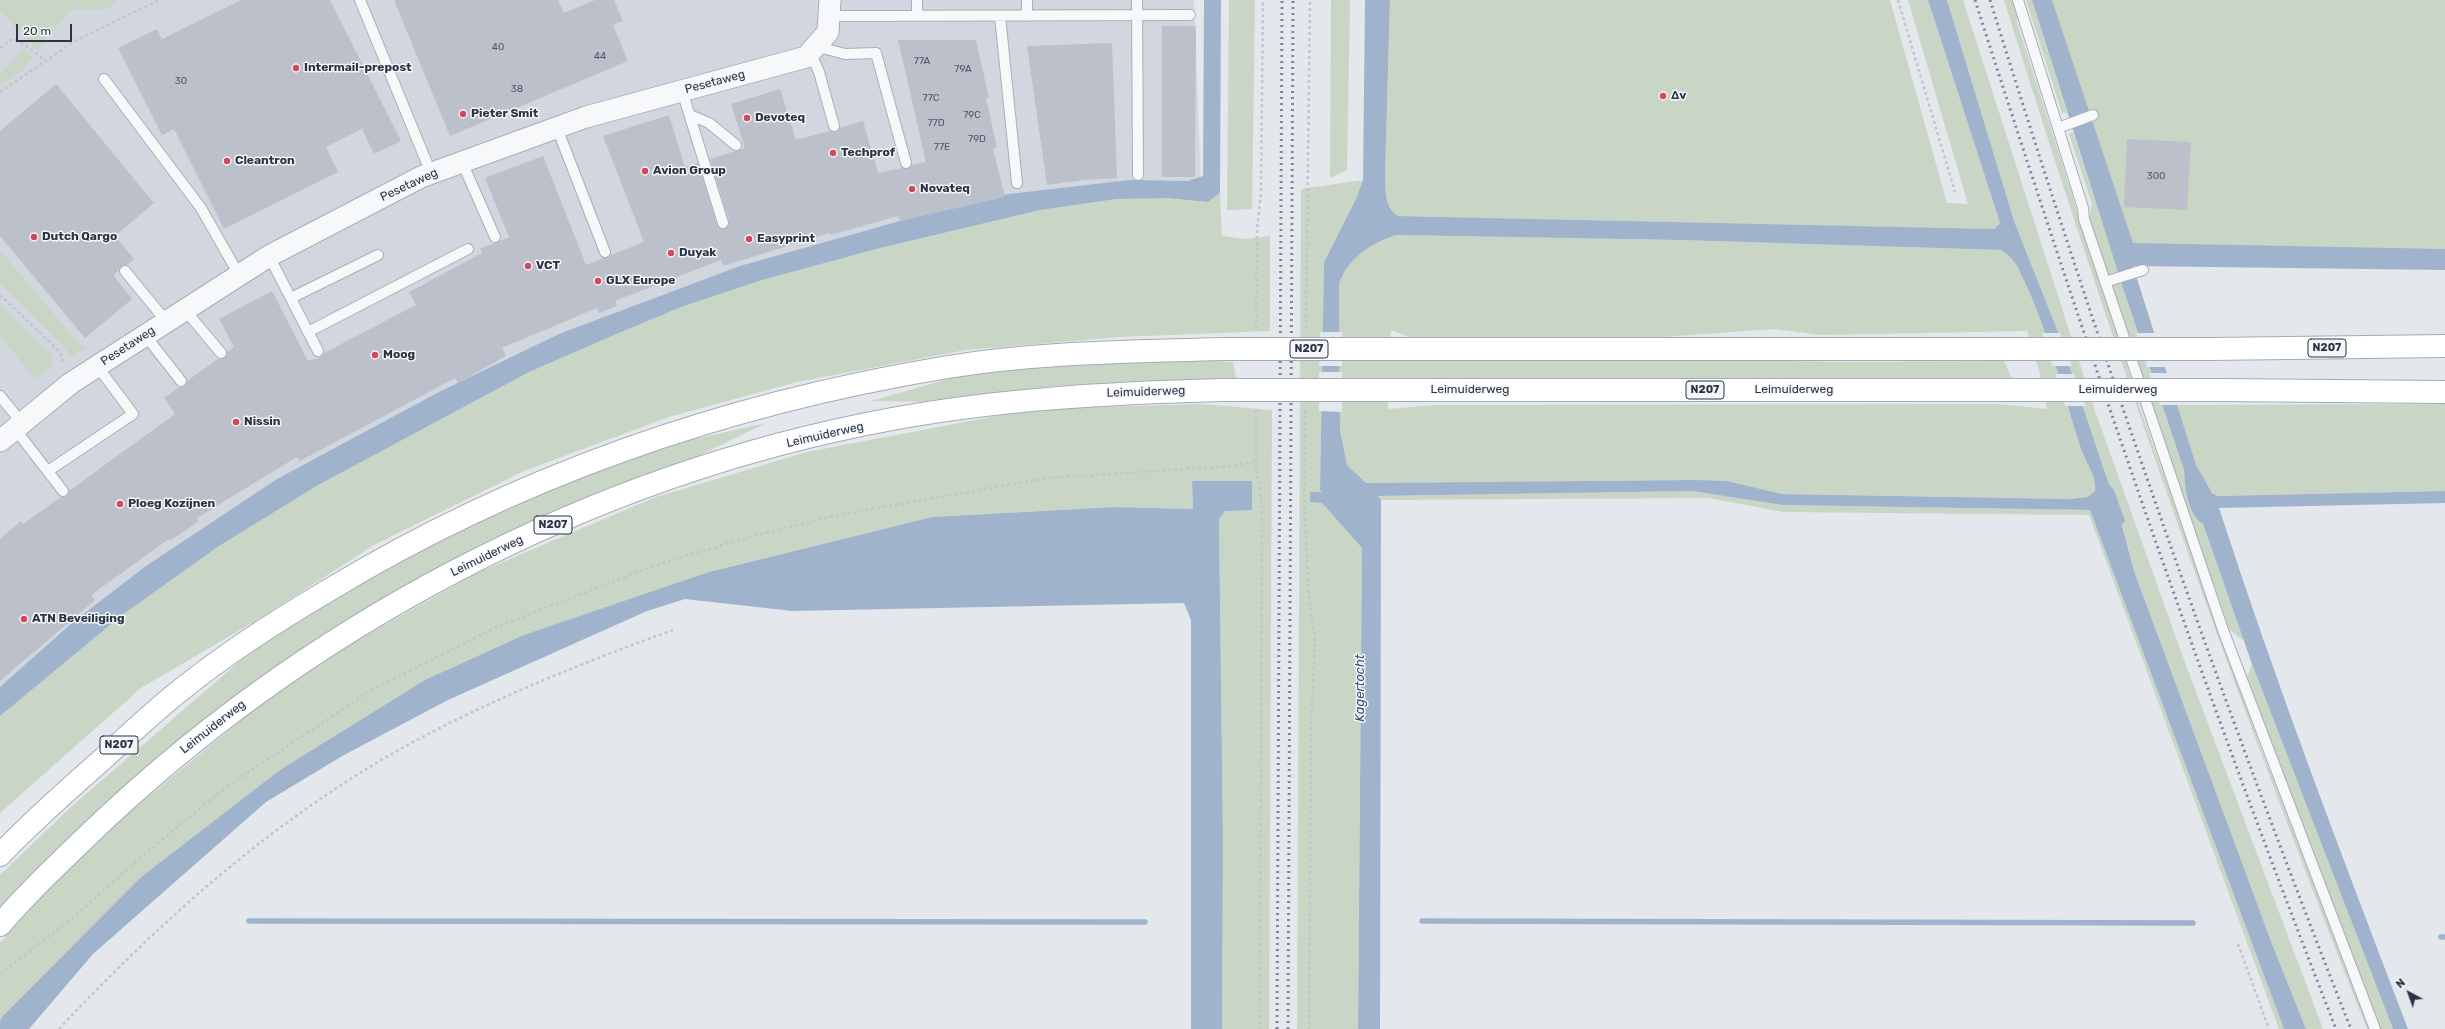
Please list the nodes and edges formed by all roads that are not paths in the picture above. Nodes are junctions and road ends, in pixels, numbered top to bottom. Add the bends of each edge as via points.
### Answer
1 (360, 0) edge
2 (917, 0) edge
3 (1027, 0) edge
4 (1137, 0) edge
5 (2018, 0) edge
6 (830, 8) edge
7 (1137, 15) junction
8 (1190, 15) dead end
9 (917, 16) junction
10 (1000, 16) junction
11 (1027, 16) junction
12 (813, 49) junction
13 (104, 79) dead end
14 (682, 91) junction
15 (690, 115) junction
16 (2093, 115) dead end
17 (834, 126) dead end
18 (557, 128) junction
19 (2058, 128) junction
20 (736, 145) dead end
21 (462, 162) junction
22 (906, 163) dead end
23 (431, 173) junction
24 (1138, 175) dead end
25 (1017, 183) dead end
26 (723, 222) dead end
27 (495, 237) dead end
28 (468, 249) dead end
29 (605, 252) dead end
30 (378, 255) dead end
31 (269, 256) junction
32 (2143, 270) dead end
33 (125, 271) dead end
34 (240, 275) junction
35 (2105, 282) junction
36 (291, 298) junction
37 (185, 310) junction
38 (166, 322) junction
39 (308, 332) junction
40 (145, 335) junction
41 (2445, 346) edge
42 (318, 351) dead end
43 (221, 353) dead end
44 (97, 366) junction
45 (181, 381) dead end
46 (2445, 392) edge
47 (0, 396) edge
48 (12, 431) edge
49 (48, 472) junction
50 (63, 491) dead end
51 (0, 855) edge
52 (0, 925) edge
53 (2375, 1029) edge

1 - 23 lane
2 - 9 lane
3 - 11 lane
4 - 7 lane
5 - 19 lane
6 - 9 lane
6 - 12 street, Pesetaweg via 828,32
7 - 8 lane
7 - 11 lane
7 - 24 lane
9 - 10 lane
10 - 11 lane
10 - 25 lane
12 - 14 street, Pesetaweg via 806,57
12 - 17 lane
12 - 22 lane via 845,54 876,52
13 - 34 lane via 201,208
14 - 15 lane
14 - 18 street, Pesetaweg via 586,116
15 - 20 lane via 709,123
15 - 26 lane
16 - 19 lane
18 - 21 street, Pesetaweg
18 - 29 lane
19 - 35 lane
21 - 23 street, Pesetaweg
21 - 27 lane
23 - 31 street, Pesetaweg
28 - 39 lane
30 - 36 lane
31 - 34 street, Pesetaweg
31 - 36 lane
32 - 35 lane
33 - 38 lane
34 - 37 street, Pesetaweg
35 - 53 lane via 2223,630
36 - 39 lane
37 - 38 street, Pesetaweg
37 - 43 lane
38 - 40 street, Pesetaweg
39 - 42 lane
40 - 44 street, Pesetaweg
40 - 45 lane
41 - 51 main road, N207, bridge via 2210,349 1221,349 1051,355 949,367 792,398 671,433 585,463 481,507 386,555 244,643 181,689 24,829
44 - 48 street, Pesetaweg via 71,383
44 - 49 lane via 133,414
46 - 52 main road, Leimuiderweg / N207, bridge via 1222,390 1115,393 1016,401 892,419 803,439 719,462 631,493 544,529 440,579 274,680 190,744 117,808 16,906
47 - 48 lane
48 - 49 lane
49 - 50 lane

